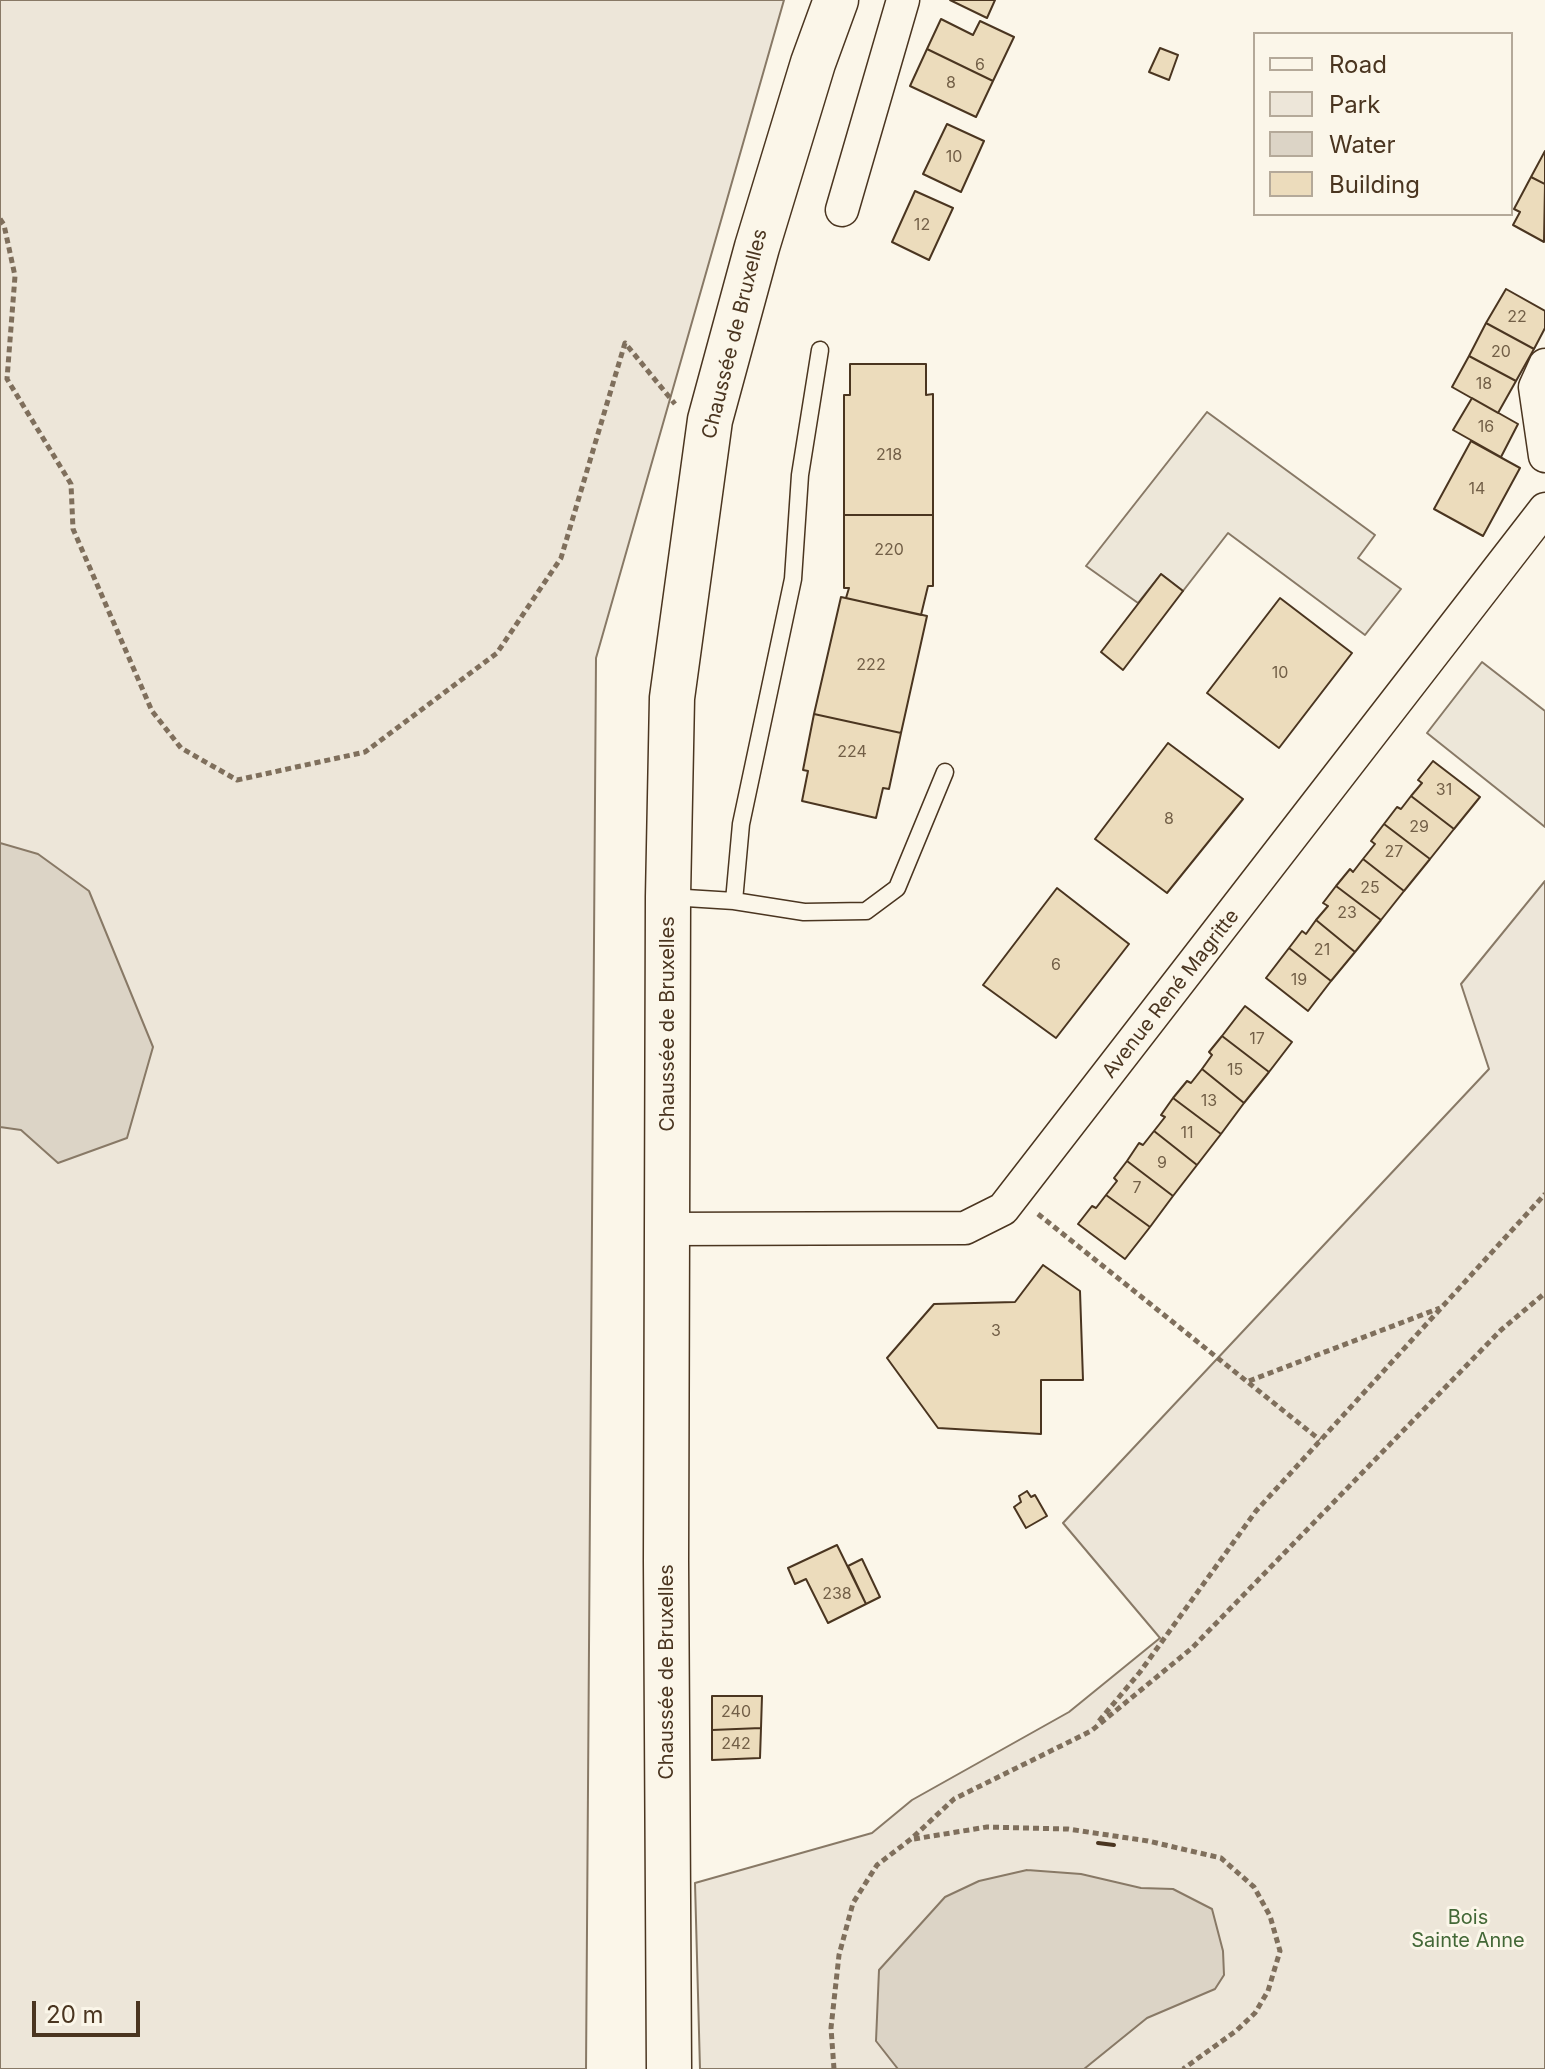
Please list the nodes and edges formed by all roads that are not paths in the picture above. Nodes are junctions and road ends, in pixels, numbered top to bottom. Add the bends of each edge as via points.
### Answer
1 (836, 0) edge
2 (903, 0) edge
3 (842, 210) dead end
4 (820, 350) dead end
5 (1545, 365) edge
6 (1545, 456) edge
7 (1545, 509) edge
8 (945, 772) dead end
9 (668, 897) junction
10 (734, 901) junction
11 (667, 1229) junction
12 (669, 2069) edge

1 - 9 main road, Chaussée de Bruxelles via 757,247 710,420 672,698
2 - 3 street
4 - 10 lane via 800,475 791,592 741,824
5 - 6 street via 1535,387
7 - 11 street, Avenue René Magritte via 1003,1209 965,1228
8 - 10 lane via 897,888 866,911 804,912
9 - 10 lane
9 - 11 main road, Chaussée de Bruxelles
11 - 12 main road, Chaussée de Bruxelles

